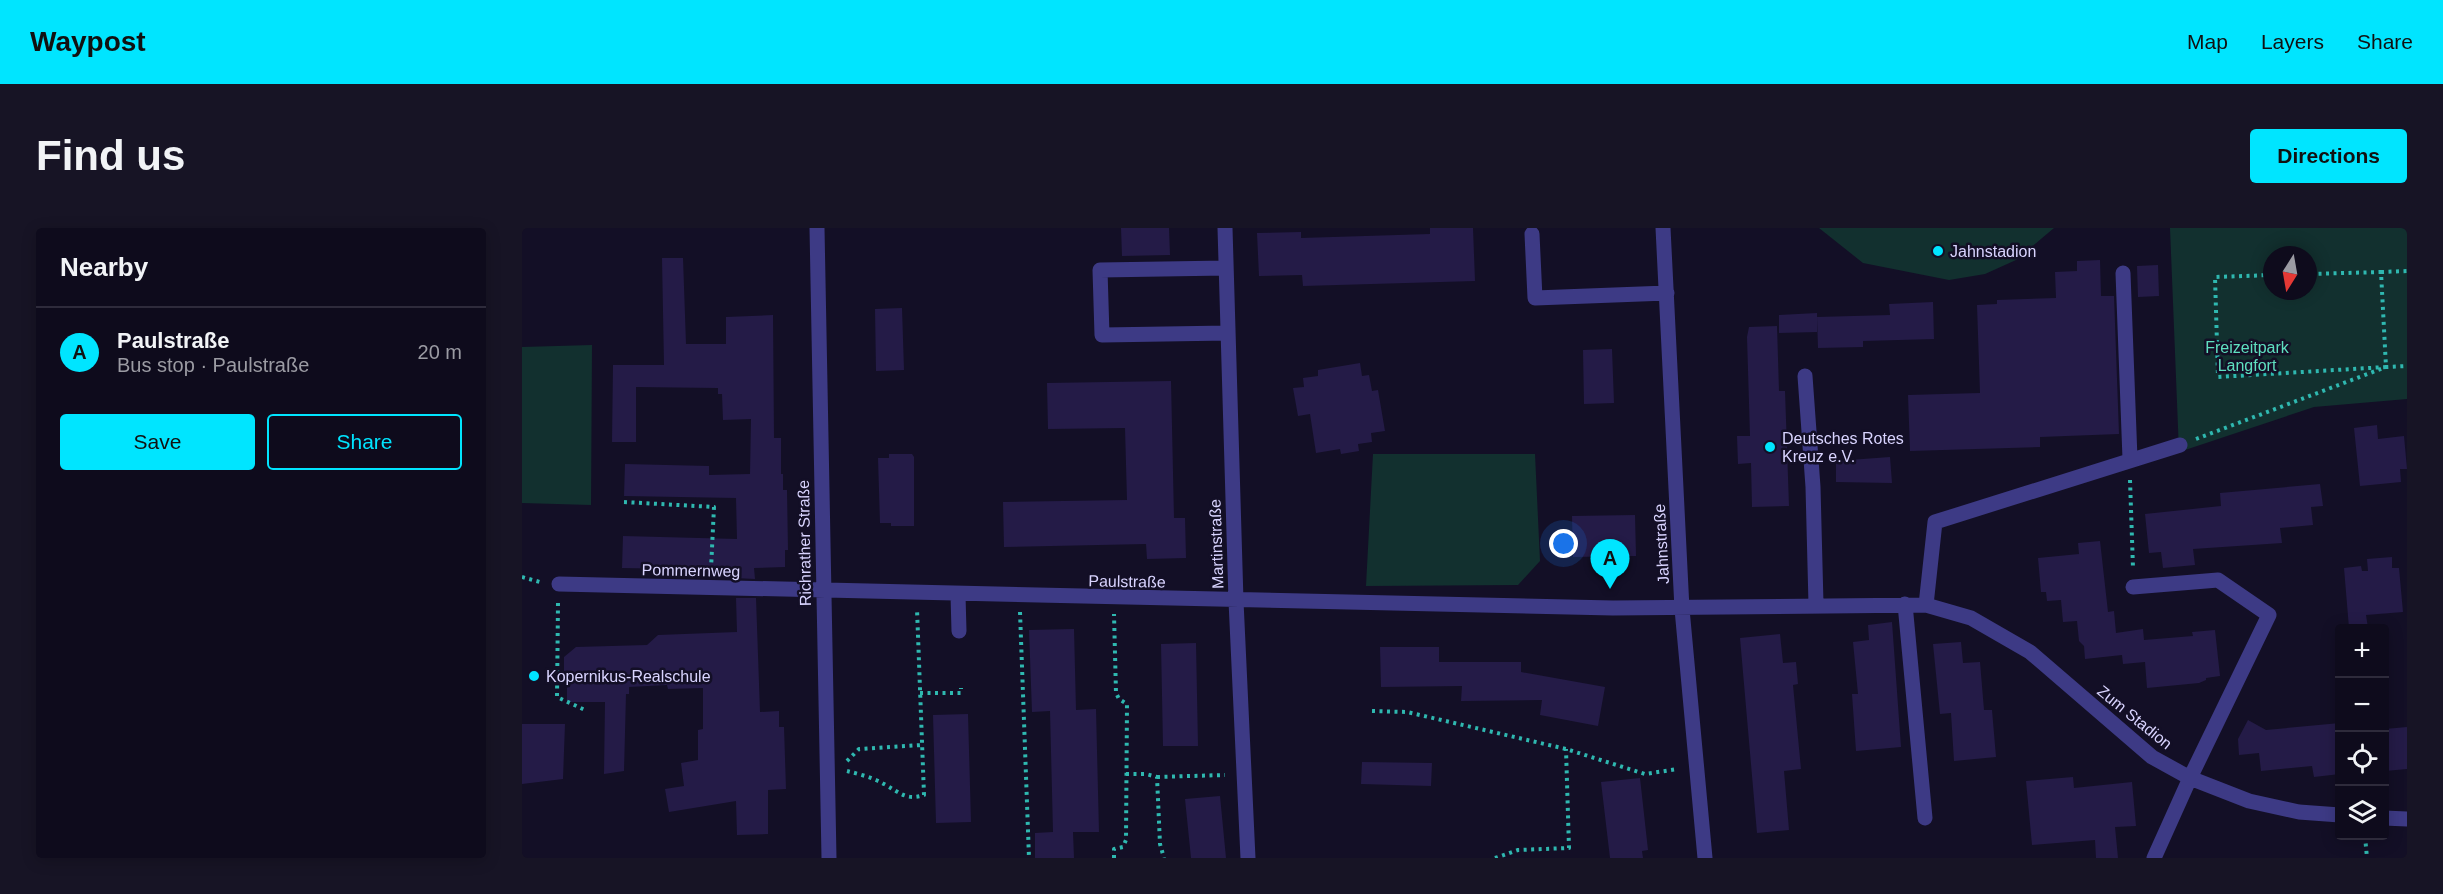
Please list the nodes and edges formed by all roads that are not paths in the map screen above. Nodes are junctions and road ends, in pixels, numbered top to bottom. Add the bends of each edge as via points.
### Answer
1 (817, 228) edge
2 (1225, 228) edge
3 (1664, 228) edge
4 (1532, 234) dead end
5 (1226, 268) junction
6 (2123, 273) dead end
7 (1667, 293) junction
8 (1228, 333) junction
9 (1805, 376) dead end
10 (2180, 445) road end
11 (2130, 459) junction
12 (559, 584) road end
13 (2133, 587) road end
14 (822, 591) junction
15 (958, 595) junction
16 (1236, 601) junction
17 (1816, 604) junction
18 (1905, 604) junction
19 (1926, 605) junction
20 (1682, 609) junction
21 (959, 632) dead end
22 (2190, 778) junction
23 (2335, 815) edge
24 (1925, 818) dead end
25 (2389, 818) edge
26 (2407, 819) edge
27 (829, 858) edge
28 (1248, 858) edge
29 (1705, 858) edge
30 (2154, 858) edge

1 - 14 street, Richrather Straße
2 - 5 street, Martinstraße
3 - 7 street, Jahnstraße
4 - 7 street via 1535,298
5 - 8 street, Martinstraße
5 - 8 street via 1100,270 1101,313 1102,335
6 - 11 street
7 - 20 street, Jahnstraße
8 - 16 street, Martinstraße
9 - 17 street
10 - 11 street
11 - 19 street via 1935,522
12 - 14 street, Pommernweg
13 - 22 street via 2218,580 2269,615
14 - 15 street, Paulstraße
14 - 27 street, Richrather Straße
15 - 16 street, Paulstraße
15 - 21 street
16 - 20 street, Paulstraße
16 - 28 street, Martinstraße
17 - 18 street, Zum Stadion
17 - 20 street, Zum Stadion
18 - 19 street, Zum Stadion
18 - 24 street
19 - 22 street, Zum Stadion via 1971,618 2030,652 2152,757
20 - 29 street, Jahnstraße
22 - 23 street, Zum Stadion via 2249,801
22 - 30 street
25 - 26 street

